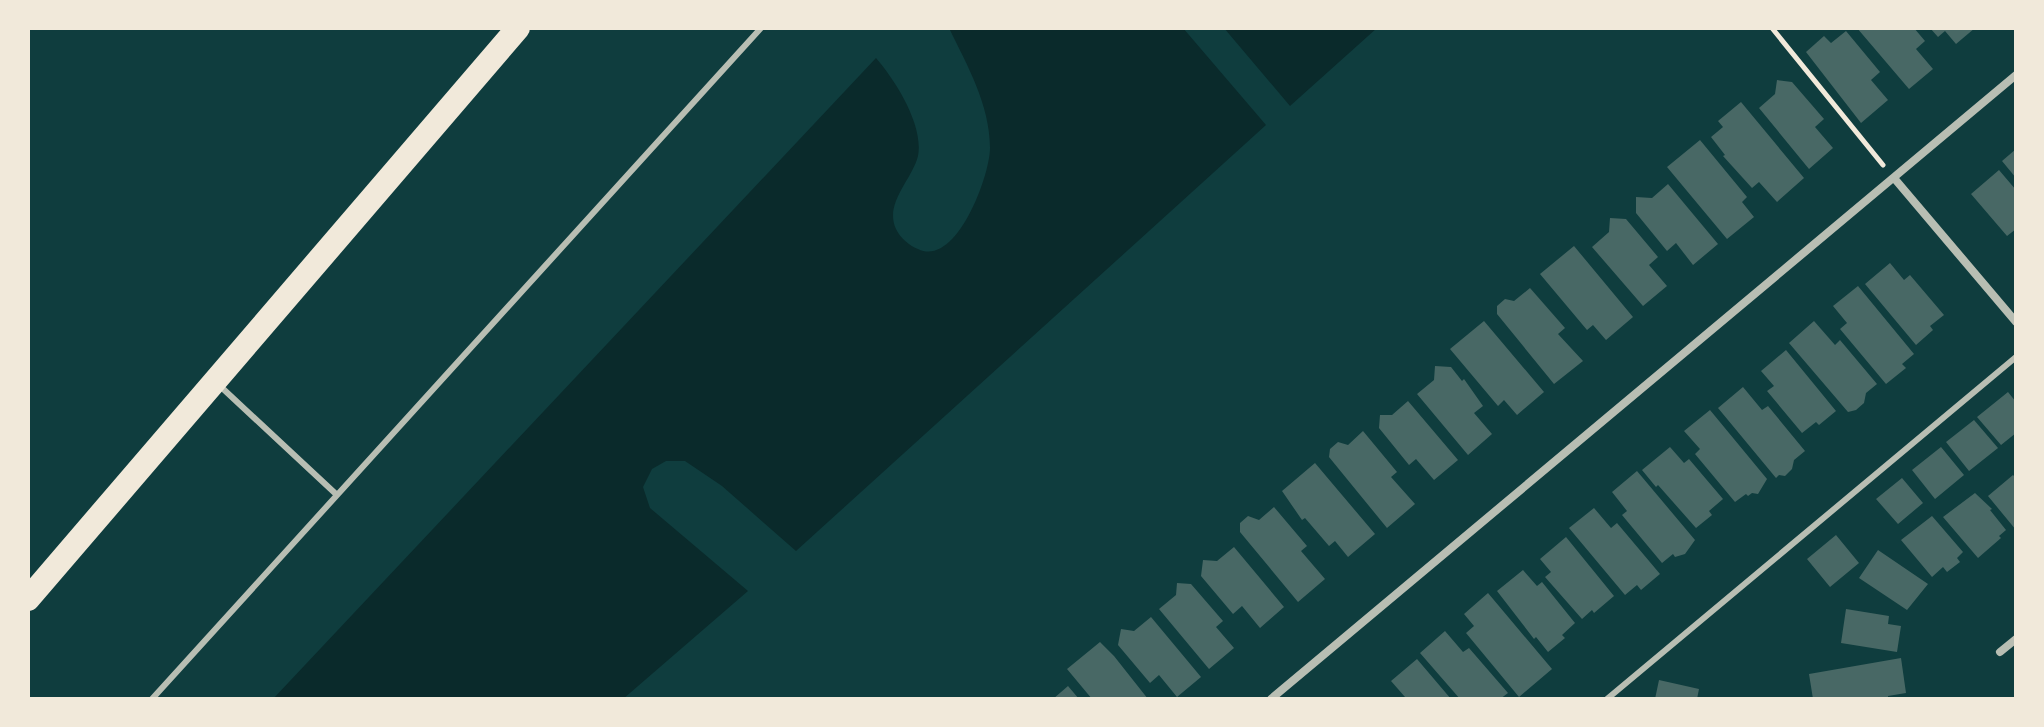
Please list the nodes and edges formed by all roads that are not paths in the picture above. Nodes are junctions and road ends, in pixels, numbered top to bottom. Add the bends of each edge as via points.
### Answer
1 (518, 28) edge
2 (761, 28) edge
3 (2016, 75) edge
4 (1894, 178) junction
5 (2016, 322) edge
6 (2016, 357) edge
7 (215, 381) junction
8 (337, 495) junction
9 (28, 599) edge
10 (2016, 639) edge
11 (2000, 652) dead end
12 (152, 699) edge
13 (1271, 699) edge
14 (1607, 699) edge

1 - 7 highway
2 - 8 lane
3 - 4 street
4 - 5 street
4 - 13 street
6 - 14 lane
7 - 8 lane
7 - 9 highway
8 - 12 lane
10 - 11 street

